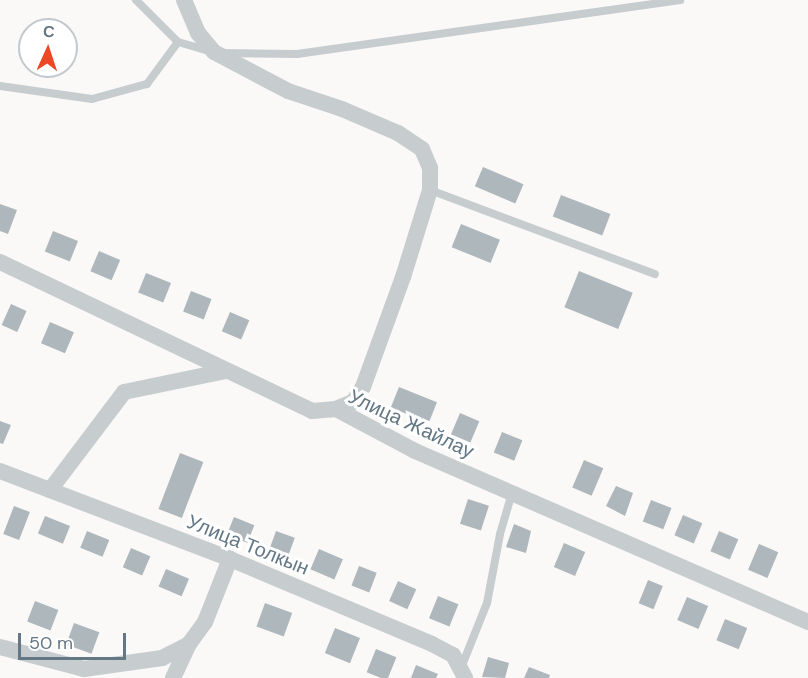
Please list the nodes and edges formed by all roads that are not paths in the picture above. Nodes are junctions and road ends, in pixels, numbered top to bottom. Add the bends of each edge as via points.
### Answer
1 (136, 0) edge
2 (184, 0) edge
3 (680, 0) edge
4 (178, 42) junction
5 (214, 52) junction
6 (0, 86) edge
7 (430, 190) junction
8 (0, 262) edge
9 (655, 274) dead end
10 (225, 370) junction
11 (336, 410) junction
12 (0, 471) edge
13 (50, 490) junction
14 (512, 493) junction
15 (230, 559) junction
16 (808, 622) edge
17 (189, 644) junction
18 (0, 647) edge
19 (463, 674) edge
20 (173, 678) edge

1 - 4 lane
2 - 5 street via 198,33
3 - 5 lane via 297,54
4 - 5 lane
4 - 6 lane via 147,84 92,99
5 - 7 street via 288,91 398,133 422,149 430,168
7 - 9 lane
7 - 11 street via 363,387 353,402
8 - 10 street, Улица Жайлау
10 - 11 street, Улица Жайлау via 312,411
10 - 13 street via 124,392
11 - 14 street, Улица Жайлау
12 - 13 street, Улица Толкын
13 - 15 street, Улица Толкын
14 - 16 street, Улица Жайлау
14 - 19 lane via 487,603
15 - 17 street via 205,622
15 - 19 street, Улица Толкын via 432,644 453,655
17 - 18 street via 162,658 84,669
17 - 20 street

